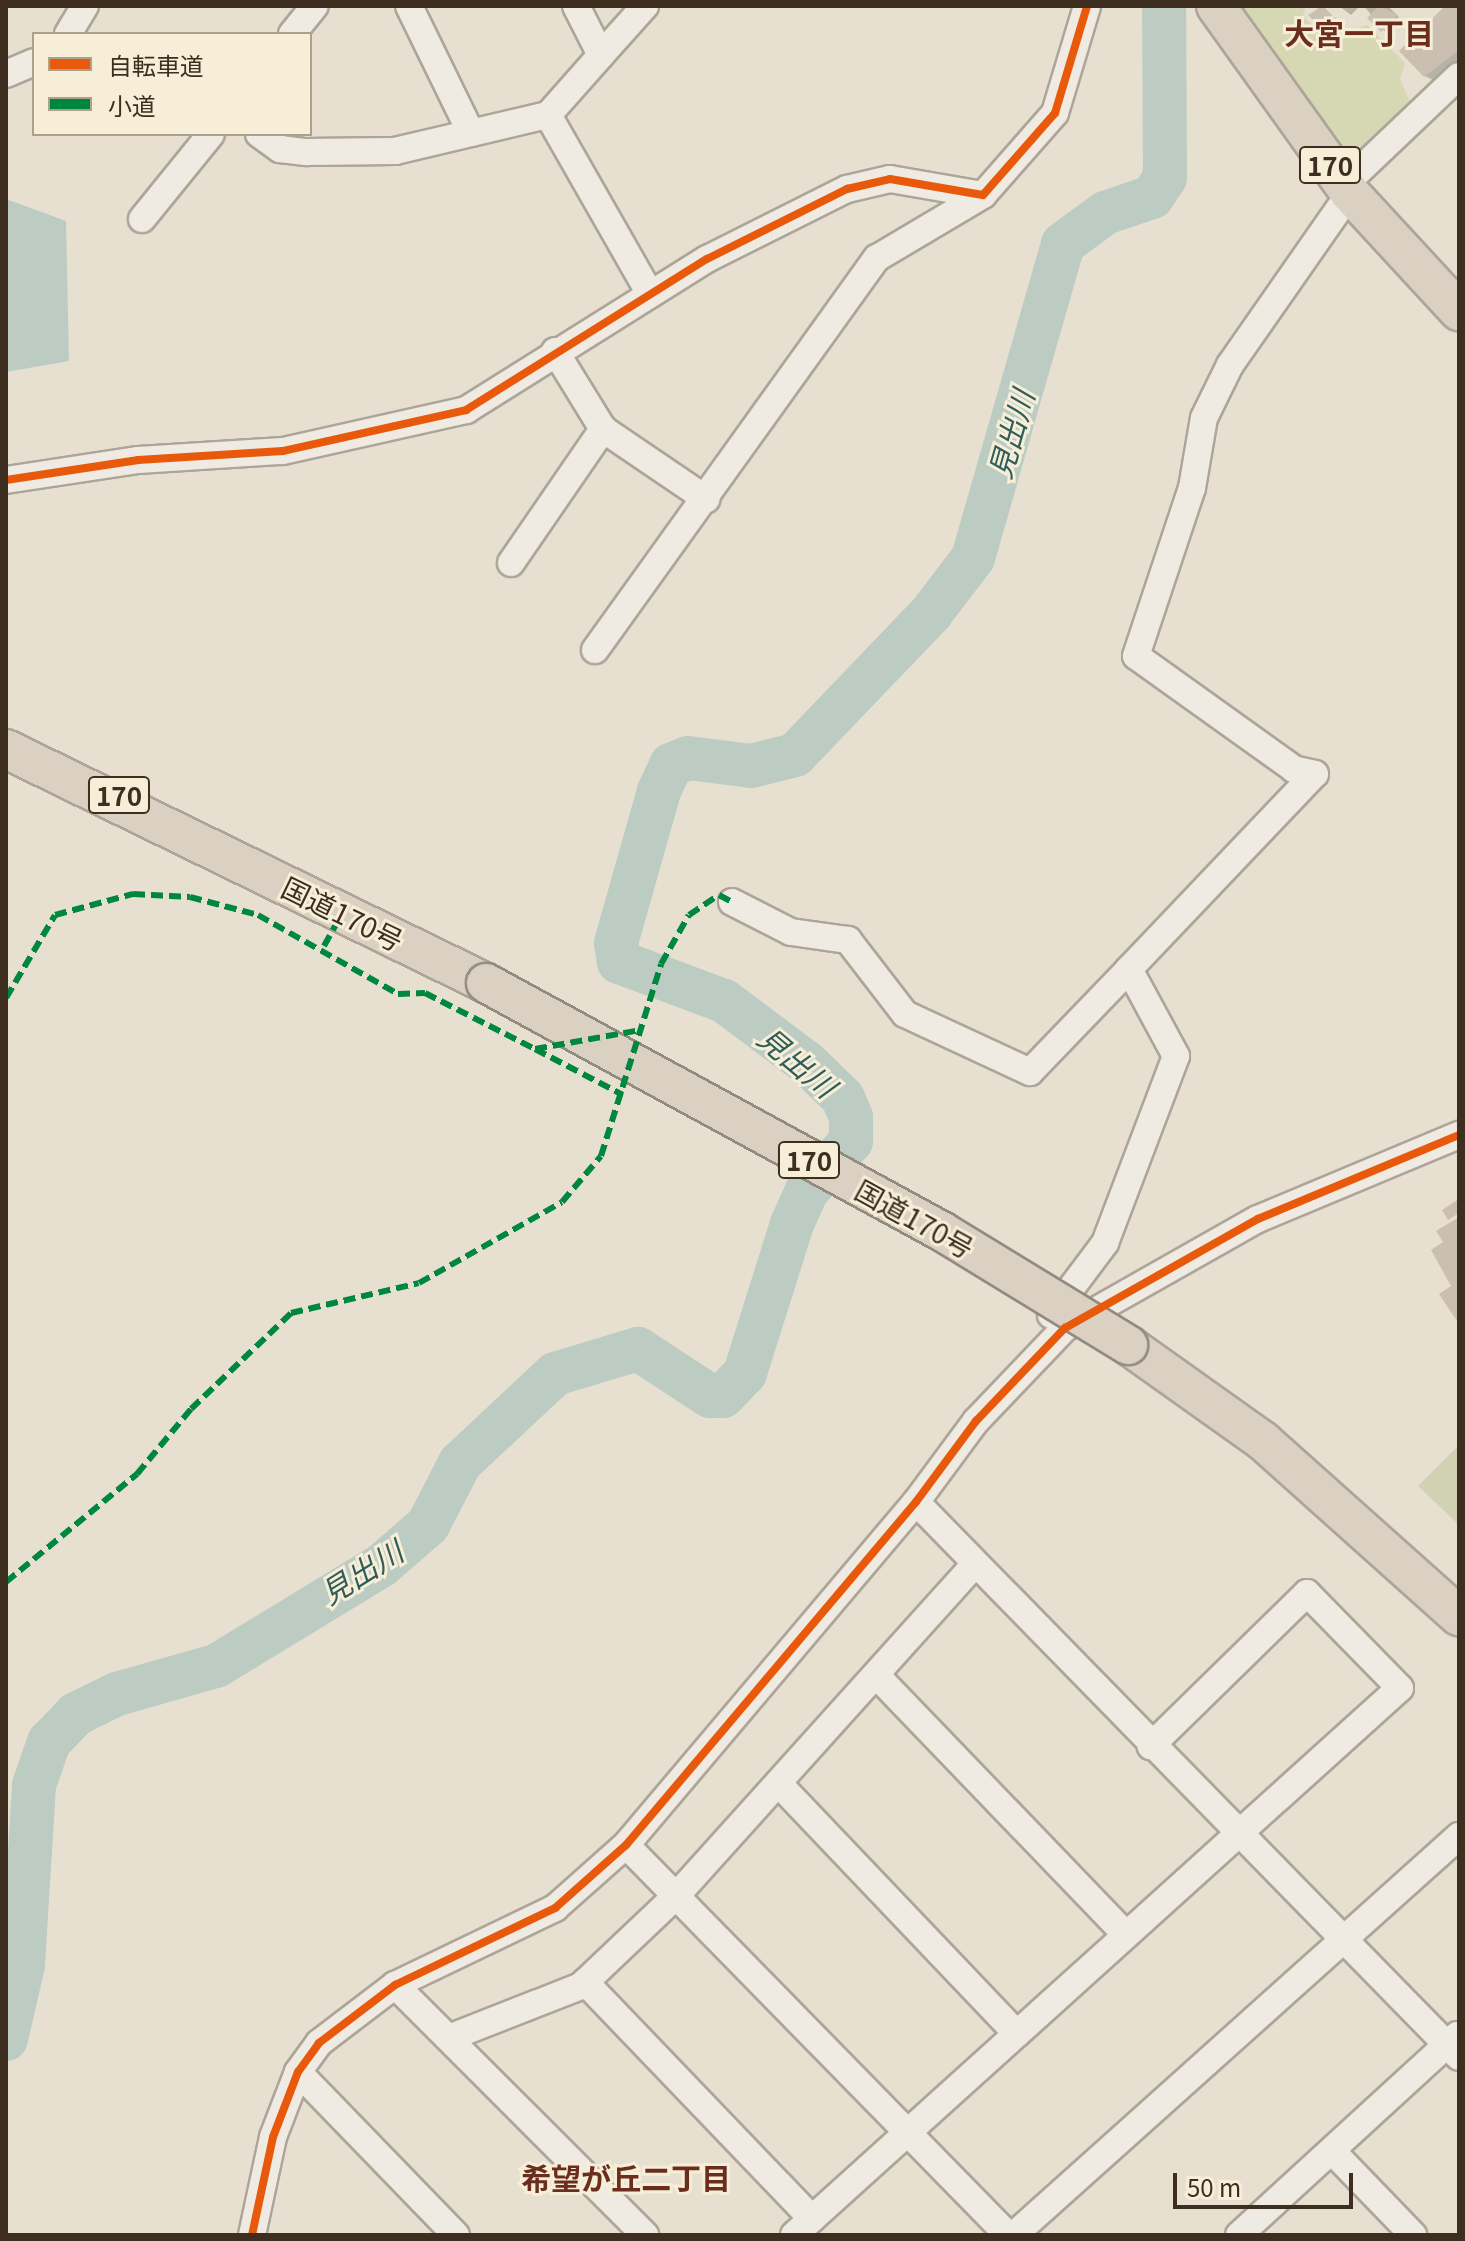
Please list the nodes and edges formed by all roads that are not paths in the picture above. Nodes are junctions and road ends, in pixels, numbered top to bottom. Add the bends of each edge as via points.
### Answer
1 (85, 6) edge
2 (315, 6) edge
3 (409, 6) edge
4 (576, 6) edge
5 (645, 6) edge
6 (1087, 6) edge
7 (1216, 6) edge
8 (69, 32) edge
9 (294, 32) edge
10 (601, 55) junction
11 (32, 63) edge
12 (6, 74) edge
13 (1459, 76) edge
14 (548, 115) junction
15 (471, 133) junction
16 (209, 136) edge
17 (262, 136) edge
18 (1347, 189) junction
19 (983, 195) junction
20 (142, 219) dead end
21 (650, 294) junction
22 (1459, 311) edge
23 (555, 351) junction
24 (603, 429) junction
25 (6, 480) edge
26 (706, 499) junction
27 (511, 563) dead end
28 (595, 650) dead end
29 (6, 733) edge
30 (6, 749) edge
31 (232, 857) junction
32 (732, 902) dead end
33 (1129, 969) junction
34 (1459, 1135) edge
35 (1041, 1352) junction
36 (916, 1502) junction
37 (975, 1564) junction
38 (1459, 1616) edge
39 (878, 1677) junction
40 (1151, 1746) junction
41 (779, 1784) junction
42 (1242, 1832) junction
43 (1459, 1836) edge
44 (626, 1845) junction
45 (677, 1895) junction
46 (1126, 1935) junction
47 (1344, 1937) junction
48 (585, 1982) junction
49 (395, 1985) junction
50 (1017, 2034) junction
51 (451, 2037) junction
52 (1455, 2045) edge
53 (298, 2072) junction
54 (908, 2131) junction
55 (1332, 2151) junction
56 (803, 2227) edge
57 (257, 2233) edge
58 (456, 2235) edge
59 (645, 2235) edge
60 (1011, 2235) edge
61 (1239, 2235) edge
62 (1413, 2235) edge

1 - 8 street
2 - 9 street
3 - 15 street
4 - 10 street
5 - 10 street
6 - 19 street via 1055,113
7 - 18 highway, 170
10 - 14 street
11 - 12 street
13 - 18 street
14 - 15 street
14 - 21 street
15 - 17 street via 395,151 280,149
16 - 20 street
18 - 22 highway, 170
18 - 33 street via 1230,365 1204,418 1192,488 1136,656 1294,769 1315,774
19 - 21 street via 904,179 847,189
19 - 26 street via 877,258
21 - 23 street
23 - 24 street
23 - 25 street via 466,410 367,436
24 - 26 street
24 - 27 street
26 - 28 street
29 - 31 highway, 国道170号 / 170
30 - 31 highway, 国道170号 / 170
31 - 38 highway, 国道170号 / 170, bridge via 486,983 943,1232 1128,1345 1263,1441
32 - 33 street via 791,932 848,940 905,1014 1030,1072
33 - 35 street via 1176,1056 1105,1243 1046,1320
34 - 35 street via 1258,1219 1095,1306
35 - 36 street
36 - 37 street
36 - 44 street
37 - 39 street
37 - 40 street
39 - 41 street
39 - 46 street
40 - 42 street
40 - 42 street via 1307,1593 1400,1688
41 - 45 street
41 - 50 street
42 - 46 street
42 - 47 street
43 - 47 street
44 - 45 street
44 - 49 street via 555,1908
45 - 48 street
45 - 54 street
46 - 50 street
47 - 52 street
47 - 60 street
48 - 51 street
48 - 56 street
49 - 51 street
49 - 53 street via 319,2043
50 - 54 street
51 - 59 street
52 - 55 street
53 - 57 street via 273,2137
53 - 58 street
54 - 56 street
54 - 60 street
55 - 61 street
55 - 62 street

